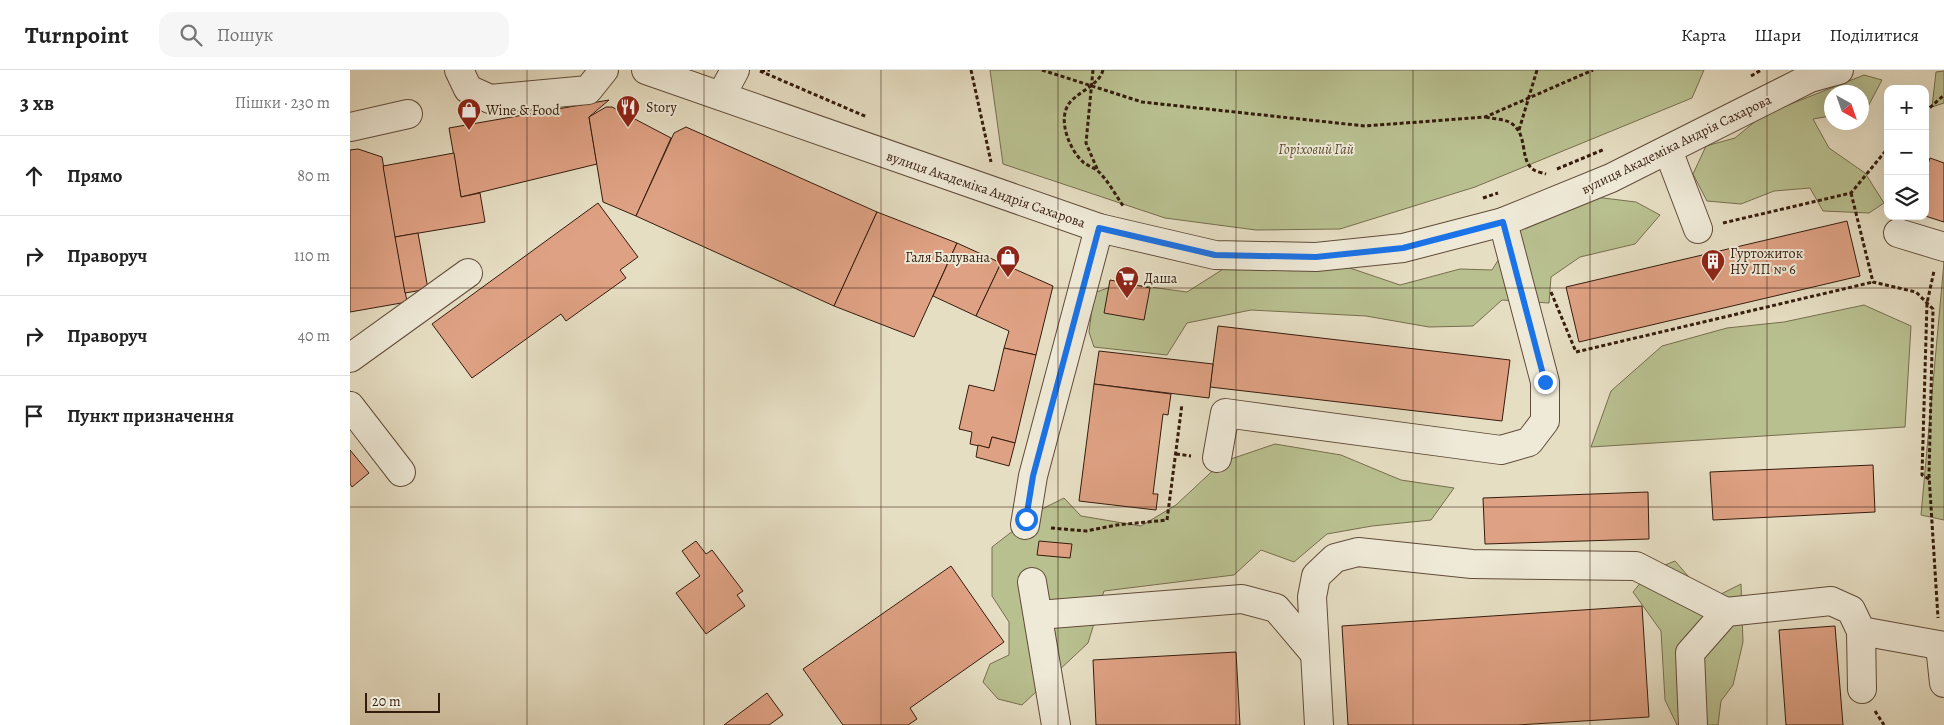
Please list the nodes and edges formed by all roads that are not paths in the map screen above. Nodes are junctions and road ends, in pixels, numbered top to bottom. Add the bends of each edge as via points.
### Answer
1 (459, 70) edge
2 (604, 70) edge
3 (646, 70) edge
4 (750, 70) edge
5 (1839, 70) edge
6 (721, 96) junction
7 (408, 114) dead end
8 (350, 128) edge
9 (1668, 150) junction
10 (1503, 222) junction
11 (1099, 228) junction
12 (1698, 229) road end
13 (1898, 234) dead end
14 (1944, 247) edge
15 (468, 273) dead end
16 (350, 358) edge
17 (350, 406) edge
18 (1217, 458) dead end
19 (401, 472) dead end
20 (1025, 525) road end
21 (1032, 582) dead end
22 (1726, 612) junction
23 (1038, 615) junction
24 (1861, 631) junction
25 (1942, 646) edge
26 (1315, 654) junction
27 (1944, 683) edge
28 (1862, 689) dead end
29 (1056, 725) edge
30 (1319, 725) edge
31 (1693, 725) edge

1 - 2 street via 468,89 490,99 588,90
3 - 6 street, вулиця Академіка Андрія Сахарова
4 - 6 street
5 - 9 street, вулиця Академіка Андрія Сахарова via 1810,78
6 - 11 street, вулиця Академіка Андрія Сахарова
7 - 8 street
9 - 10 street, вулиця Академіка Андрія Сахарова via 1611,178
9 - 12 street
10 - 11 street, вулиця Академіка Андрія Сахарова via 1403,248 1316,257 1215,255
10 - 18 street via 1545,382 1544,421 1529,442 1501,450 1225,413
11 - 20 street via 1033,476
13 - 14 street
15 - 16 street
17 - 19 street
21 - 23 street
22 - 24 street via 1831,601 1851,610
22 - 26 street via 1636,566 1472,564 1358,552 1335,558 1316,576 1312,598
22 - 31 street via 1690,652
23 - 26 street via 1242,599 1276,608
23 - 29 street
24 - 25 street
24 - 28 street
25 - 27 street
26 - 30 street

